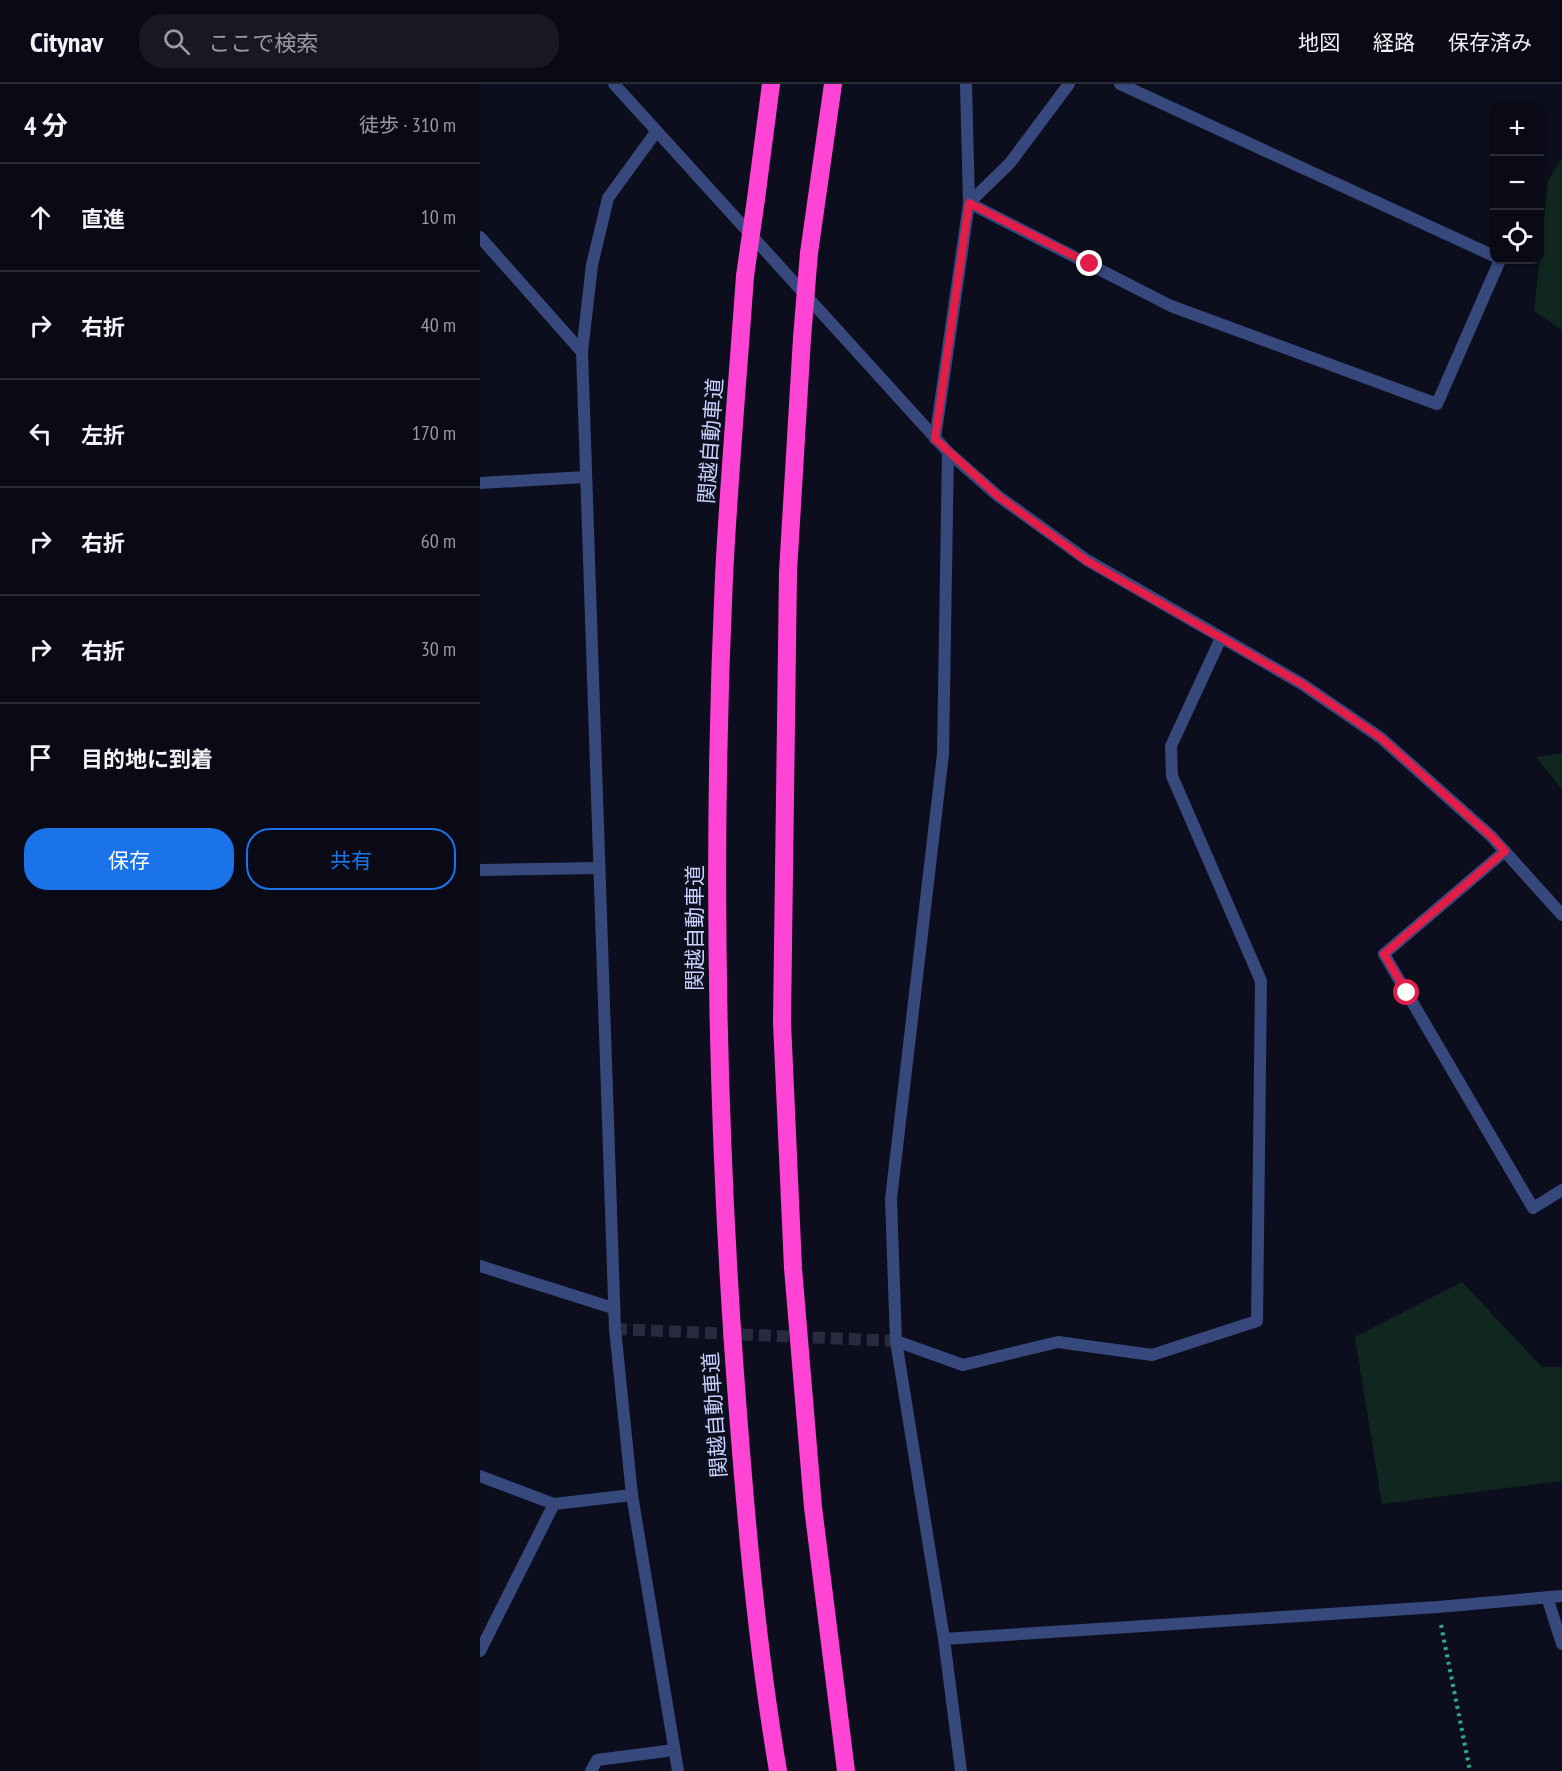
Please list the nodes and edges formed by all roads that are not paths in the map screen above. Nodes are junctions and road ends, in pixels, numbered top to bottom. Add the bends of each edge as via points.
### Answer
1 (614, 84) edge
2 (771, 84) edge
3 (833, 84) edge
4 (966, 84) edge
5 (1069, 84) edge
6 (1120, 84) edge
7 (656, 132) junction
8 (969, 203) junction
9 (480, 237) edge
10 (1490, 254) edge
11 (1498, 264) edge
12 (582, 352) junction
13 (935, 439) junction
14 (948, 452) junction
15 (585, 477) junction
16 (480, 483) edge
17 (1221, 638) junction
18 (1505, 851) junction
19 (599, 868) junction
20 (480, 870) edge
21 (1562, 915) edge
22 (1562, 1190) edge
23 (480, 1266) edge
24 (613, 1308) junction
25 (896, 1341) junction
26 (480, 1476) edge
27 (632, 1495) junction
28 (554, 1504) junction
29 (1562, 1596) edge
30 (1547, 1598) junction
31 (944, 1639) junction
32 (1562, 1644) edge
33 (480, 1651) edge
34 (674, 1750) junction
35 (591, 1771) edge
36 (678, 1771) edge
37 (778, 1771) edge
38 (846, 1771) edge
39 (961, 1771) edge

1 - 7 street
2 - 37 highway, 関越自動車道, bridge via 745,276 724,576 717,1018 728,1273 745,1519
3 - 38 highway, bridge via 809,254 788,572 782,1022 793,1268 813,1507
4 - 8 street
5 - 8 street via 1010,163
6 - 10 street
7 - 12 street via 608,198 592,266
7 - 13 street
8 - 11 street via 1171,306 1437,404
8 - 13 street
9 - 12 street
12 - 15 street
13 - 14 street
14 - 17 street via 998,496 1087,561
14 - 25 street via 943,754 891,1199
15 - 16 street
15 - 19 street
17 - 18 street via 1302,684 1381,738
17 - 25 street via 1171,746 1172,776 1260,981 1257,1321 1152,1355 1058,1342 963,1365
18 - 21 street
18 - 22 street via 1384,954 1533,1208
19 - 20 street
19 - 24 street
23 - 24 street
24 - 27 street
25 - 31 street
26 - 28 street
27 - 28 street
27 - 34 street
28 - 33 street
29 - 30 street
30 - 31 street
30 - 32 street
31 - 39 street
34 - 35 street via 597,1760
34 - 36 street

